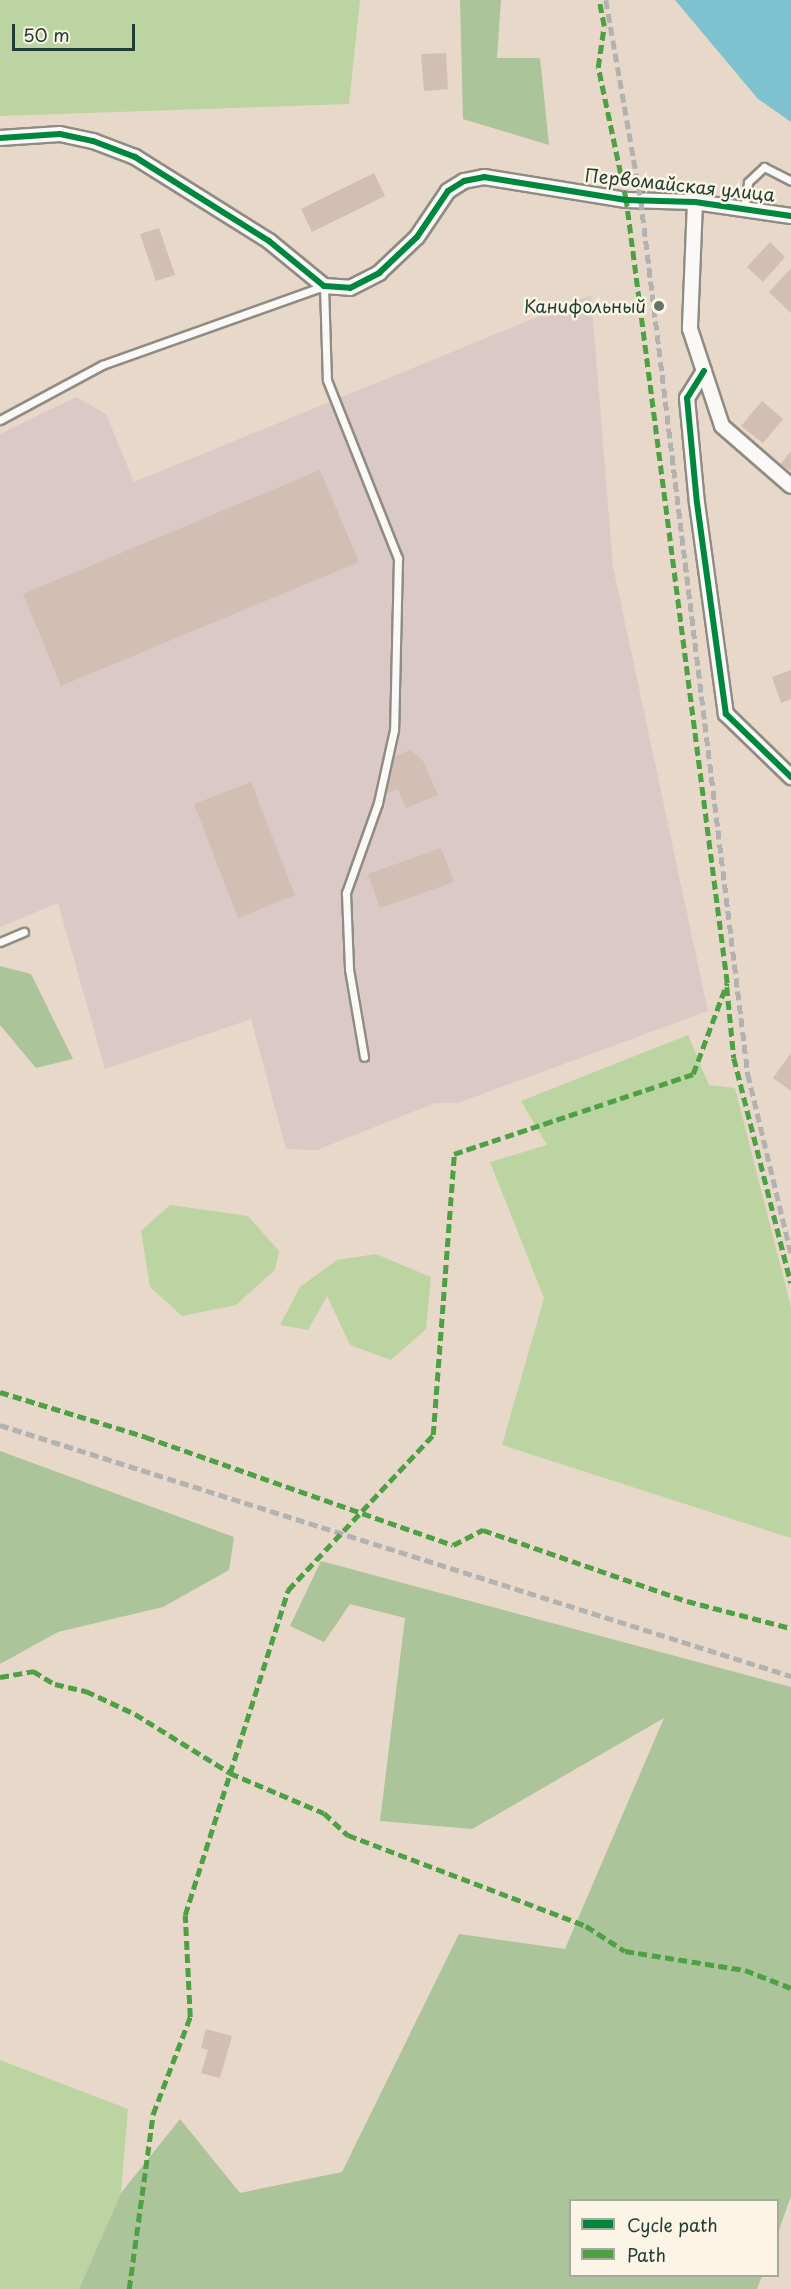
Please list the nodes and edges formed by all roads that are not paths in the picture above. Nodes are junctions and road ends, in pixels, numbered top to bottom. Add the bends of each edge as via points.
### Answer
1 (0, 138) edge
2 (791, 181) edge
3 (695, 202) junction
4 (744, 208) junction
5 (791, 216) edge
6 (324, 286) junction
7 (704, 371) junction
8 (0, 420) edge
9 (791, 486) edge
10 (791, 777) edge
11 (24, 932) dead end
12 (0, 942) edge
13 (364, 1057) dead end

1 - 6 street via 60,134 135,157 269,241
2 - 4 lane via 764,167 748,182
3 - 4 street, Первомайская улица
3 - 6 street, Первомайская улица via 626,200 484,177 464,181 448,191 417,237 379,273 350,288
3 - 7 street via 690,329
4 - 5 street, Первомайская улица
6 - 8 lane via 102,365
6 - 13 lane via 327,380 398,558 394,730 378,803 346,893 349,969
7 - 9 street via 722,426
7 - 10 street via 687,398 696,503 726,714
11 - 12 lane

